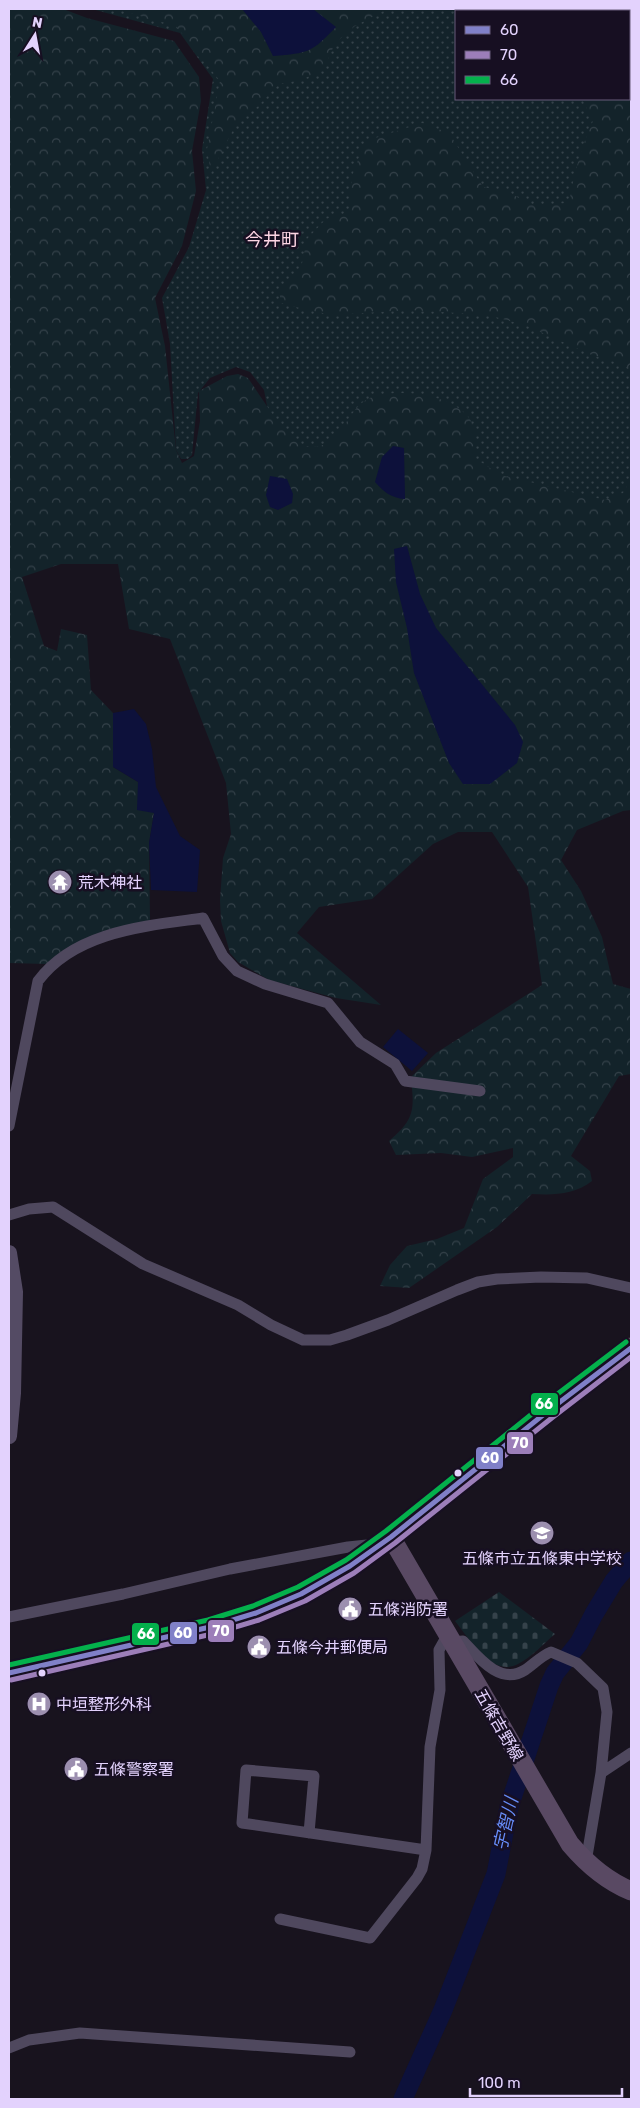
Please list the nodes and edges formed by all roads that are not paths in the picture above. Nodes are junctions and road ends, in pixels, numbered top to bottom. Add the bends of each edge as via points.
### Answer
1 (480, 1091) dead end
2 (9, 1126) edge
3 (9, 1215) edge
4 (9, 1253) edge
5 (631, 1288) edge
6 (631, 1348) edge
7 (9, 1436) edge
8 (383, 1543) junction
9 (9, 1617) edge
10 (450, 1638) junction
11 (9, 1673) edge
12 (631, 1753) edge
13 (601, 1773) junction
14 (309, 1833) junction
15 (426, 1850) junction
16 (586, 1862) junction
17 (631, 1891) edge
18 (280, 1919) dead end
19 (9, 2048) edge
20 (350, 2052) dead end

1 - 2 street via 405,1081 395,1064 360,1042 328,1003 265,984 237,971 223,956 203,918 100,938 64,954 47,969 38,981
3 - 5 street via 52,1207 143,1264 238,1305 303,1340 330,1340 347,1335 478,1282 541,1277 587,1278
4 - 7 street via 15,1292
6 - 8 highway
8 - 9 street via 230,1568
8 - 10 main road, 五條吉野線
8 - 11 highway via 301,1594 256,1613 210,1627
10 - 13 street via 463,1641 496,1672 523,1672 551,1652 577,1663 603,1688 607,1712
10 - 15 street via 439,1650 440,1690 430,1747
10 - 16 main road, 五條吉野線 via 540,1796 570,1844
12 - 13 street
13 - 16 street
14 - 14 street via 242,1823 246,1770 314,1776
14 - 15 street
15 - 18 street via 417,1878 370,1938
16 - 17 main road, 五條吉野線
19 - 20 street via 29,2040 80,2034

